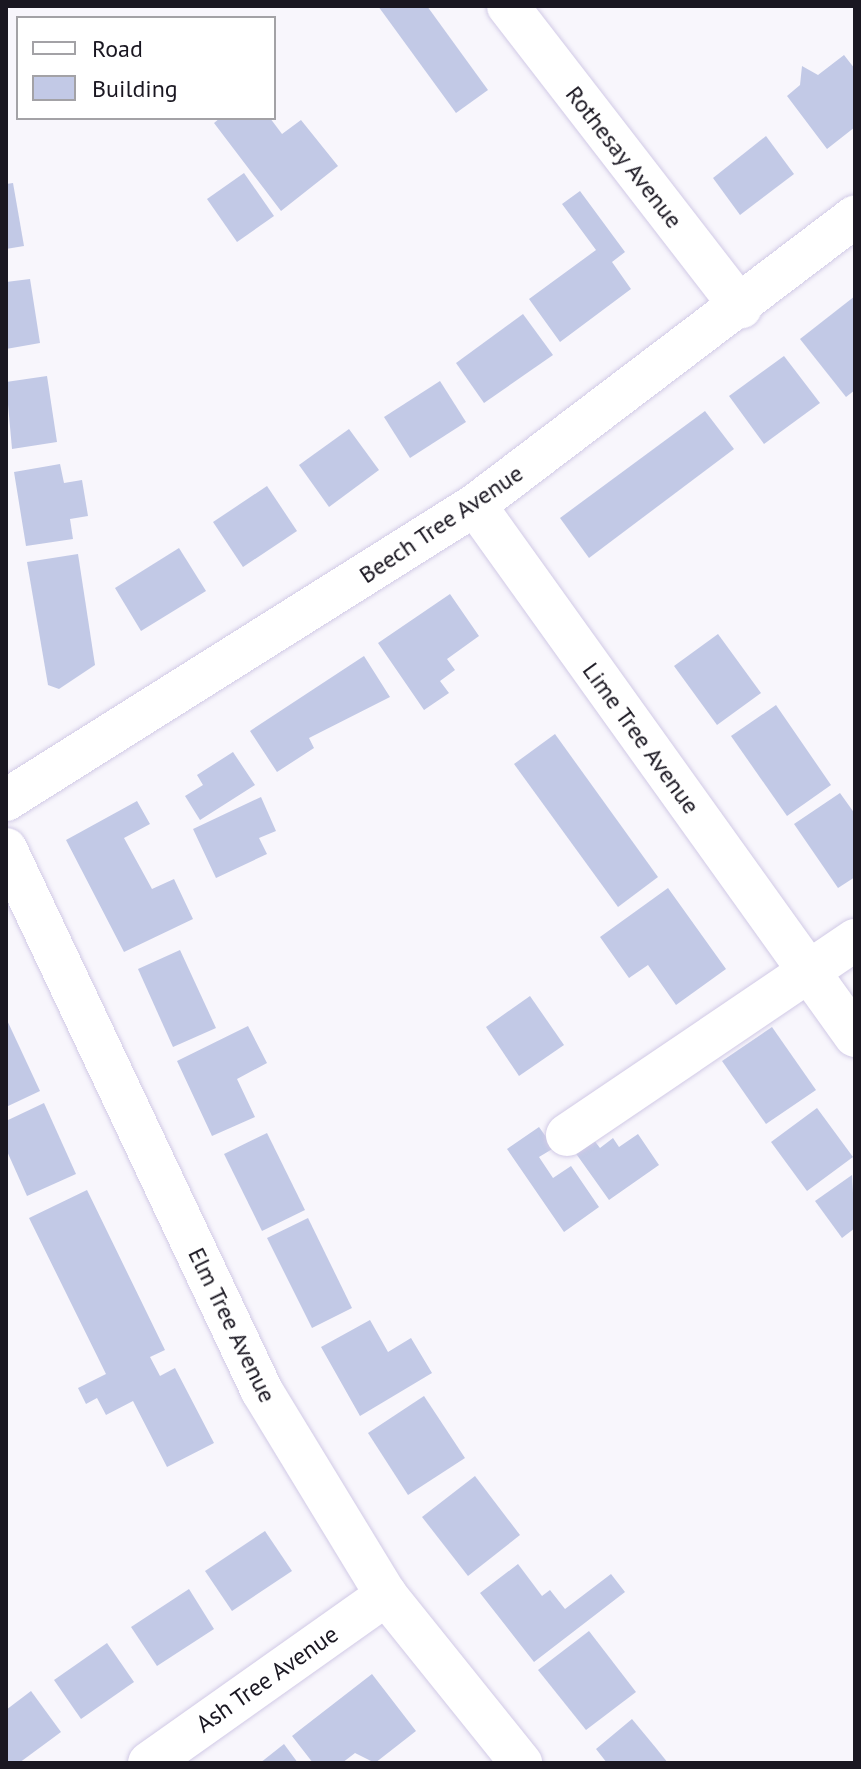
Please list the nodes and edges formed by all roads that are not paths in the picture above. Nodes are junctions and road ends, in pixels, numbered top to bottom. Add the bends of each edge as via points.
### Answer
1 (508, 6) edge
2 (855, 217) edge
3 (741, 308) junction
4 (475, 505) junction
5 (9, 791) edge
6 (6, 849) edge
7 (855, 940) edge
8 (808, 972) junction
9 (855, 1036) edge
10 (567, 1135) dead end
11 (386, 1595) junction
12 (149, 1763) edge
13 (521, 1763) edge

1 - 3 street, Rothesay Avenue
2 - 3 street, Beech Tree Avenue
3 - 4 street, Beech Tree Avenue
4 - 5 street, Beech Tree Avenue
4 - 8 street, Lime Tree Avenue
6 - 11 street, Elm Tree Avenue via 262,1391
7 - 8 street
8 - 9 street, Lime Tree Avenue
8 - 10 street
11 - 12 street, Ash Tree Avenue
11 - 13 street, Elm Tree Avenue

